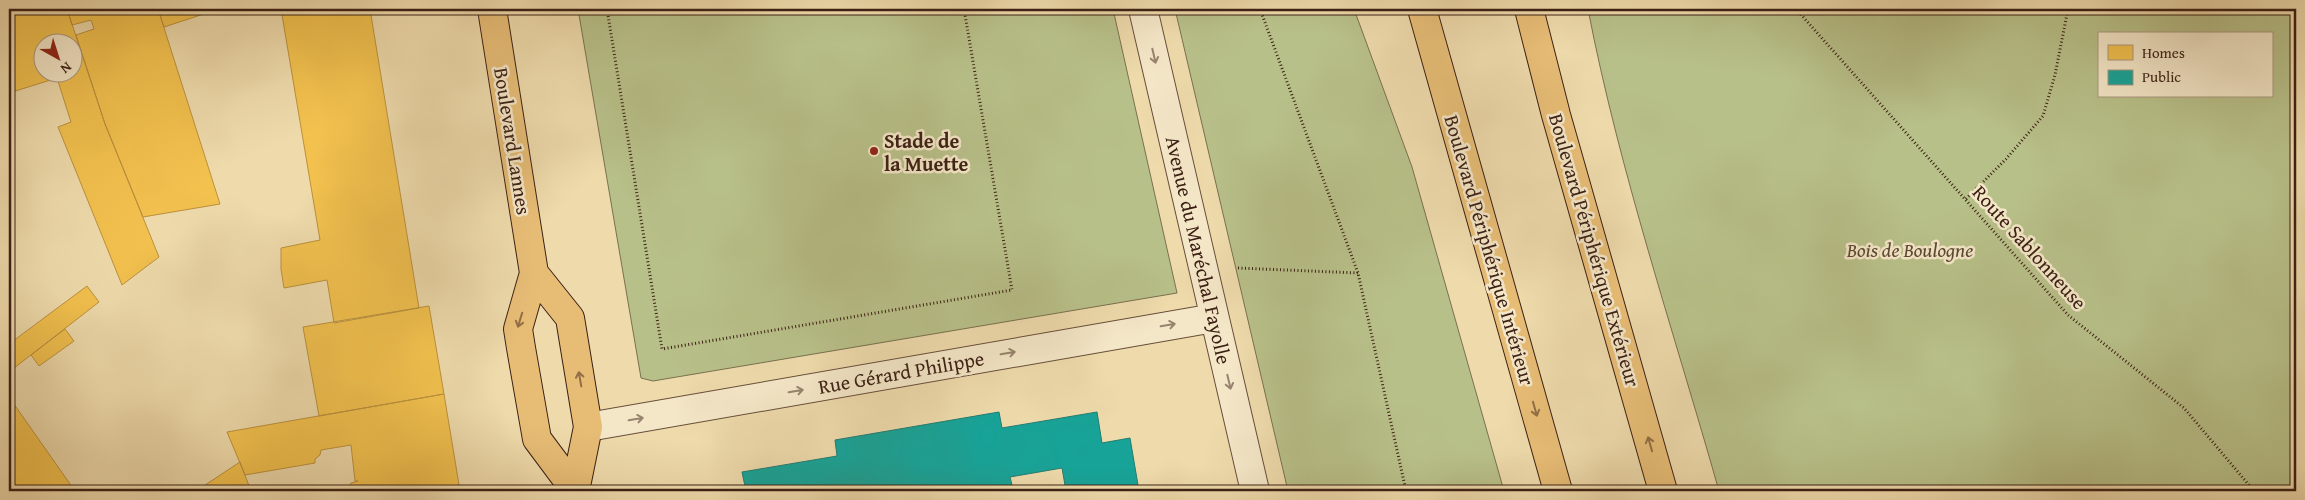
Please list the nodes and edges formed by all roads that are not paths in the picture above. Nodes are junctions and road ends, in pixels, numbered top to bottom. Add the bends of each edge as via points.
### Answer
1 (492, 9) edge
2 (1144, 9) edge
3 (1408, 9) edge
4 (1422, 9) edge
5 (1529, 9) edge
6 (1538, 9) edge
7 (1556, 115) junction
8 (1461, 148) junction
9 (534, 273) junction
10 (1214, 318) junction
11 (588, 427) junction
12 (575, 490) edge
13 (1254, 491) edge
14 (1558, 491) edge
15 (1663, 491) edge

1 - 9 main road, Boulevard Lannes
2 -> 10 street, Avenue du Maréchal Fayolle
3 - 8 main road via 1434,69
4 - 8 main road, Boulevard Périphérique Intérieur
5 - 7 main road, Boulevard Périphérique Extérieur
6 - 7 main road
15 -> 7 main road, Boulevard Périphérique Extérieur
8 -> 14 main road, Boulevard Périphérique Intérieur
11 -> 9 main road, Boulevard Lannes via 570,318
9 -> 12 main road, Boulevard Lannes via 518,329 537,439
11 -> 10 street, Rue Gérard Philippe
10 -> 13 street, Avenue du Maréchal Fayolle
11 - 12 main road, Boulevard Lannes

